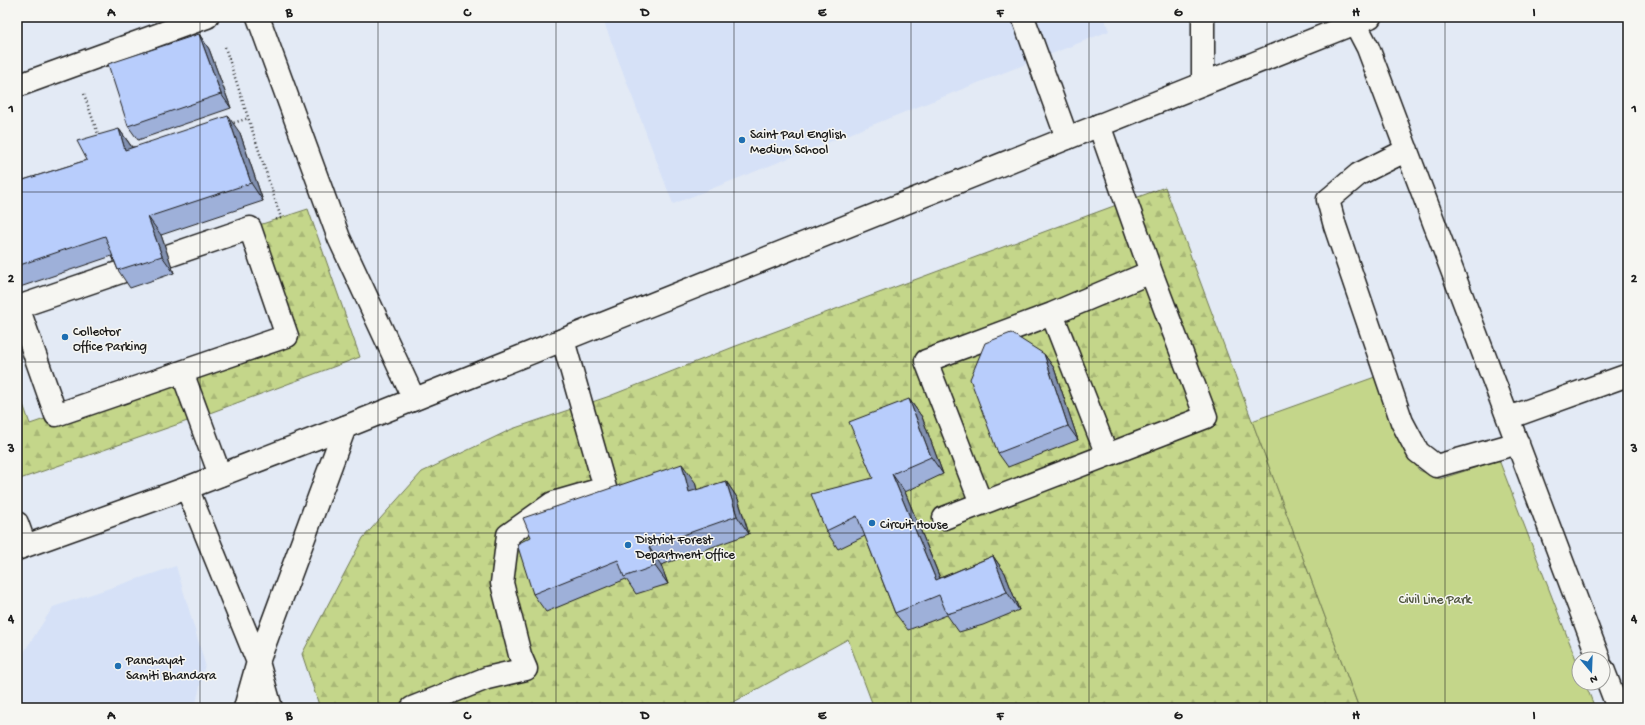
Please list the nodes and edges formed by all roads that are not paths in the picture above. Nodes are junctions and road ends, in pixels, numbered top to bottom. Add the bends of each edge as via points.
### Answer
1 (207, 17) edge
2 (258, 17) edge
3 (1023, 17) edge
4 (1204, 17) edge
5 (1363, 20) edge
6 (1203, 83) junction
7 (17, 86) edge
8 (1099, 125) junction
9 (1067, 138) junction
10 (1407, 150) junction
11 (1151, 272) junction
12 (1052, 314) junction
13 (563, 340) junction
14 (182, 372) junction
15 (1628, 375) edge
16 (414, 399) junction
17 (1508, 418) junction
18 (345, 427) junction
19 (1518, 443) junction
20 (1107, 455) junction
21 (220, 475) junction
22 (187, 488) junction
23 (981, 503) junction
24 (944, 518) dead end
25 (17, 523) edge
26 (21, 547) edge
27 (1596, 651) edge
28 (258, 662) junction
29 (1611, 690) edge
30 (245, 708) edge
31 (271, 708) edge
32 (412, 708) edge
33 (1618, 708) edge

1 - 7 main road
2 - 16 main road via 339,238
3 - 9 main road
4 - 6 main road
5 - 6 main road
5 - 10 main road via 1368,48
6 - 8 main road
8 - 9 main road
8 - 11 main road
9 - 13 main road
10 - 17 main road
10 - 19 main road via 1359,174 1328,200 1402,422 1418,452 1436,466
11 - 12 main road
11 - 20 main road via 1206,417
12 - 20 main road
12 - 23 main road via 926,361
13 - 16 main road
13 - 32 main road via 605,488 553,503 508,536 502,583 520,655 526,669 487,678
14 - 14 main road via 287,336 250,228 18,307 56,415
14 - 21 main road
15 - 17 main road
16 - 18 main road
17 - 19 main road
18 - 21 main road
18 - 28 main road
19 - 27 main road
20 - 23 main road
21 - 22 main road
22 - 26 main road
22 - 28 main road
23 - 24 main road
25 - 26 main road
28 - 30 main road
28 - 31 main road
29 - 33 main road

